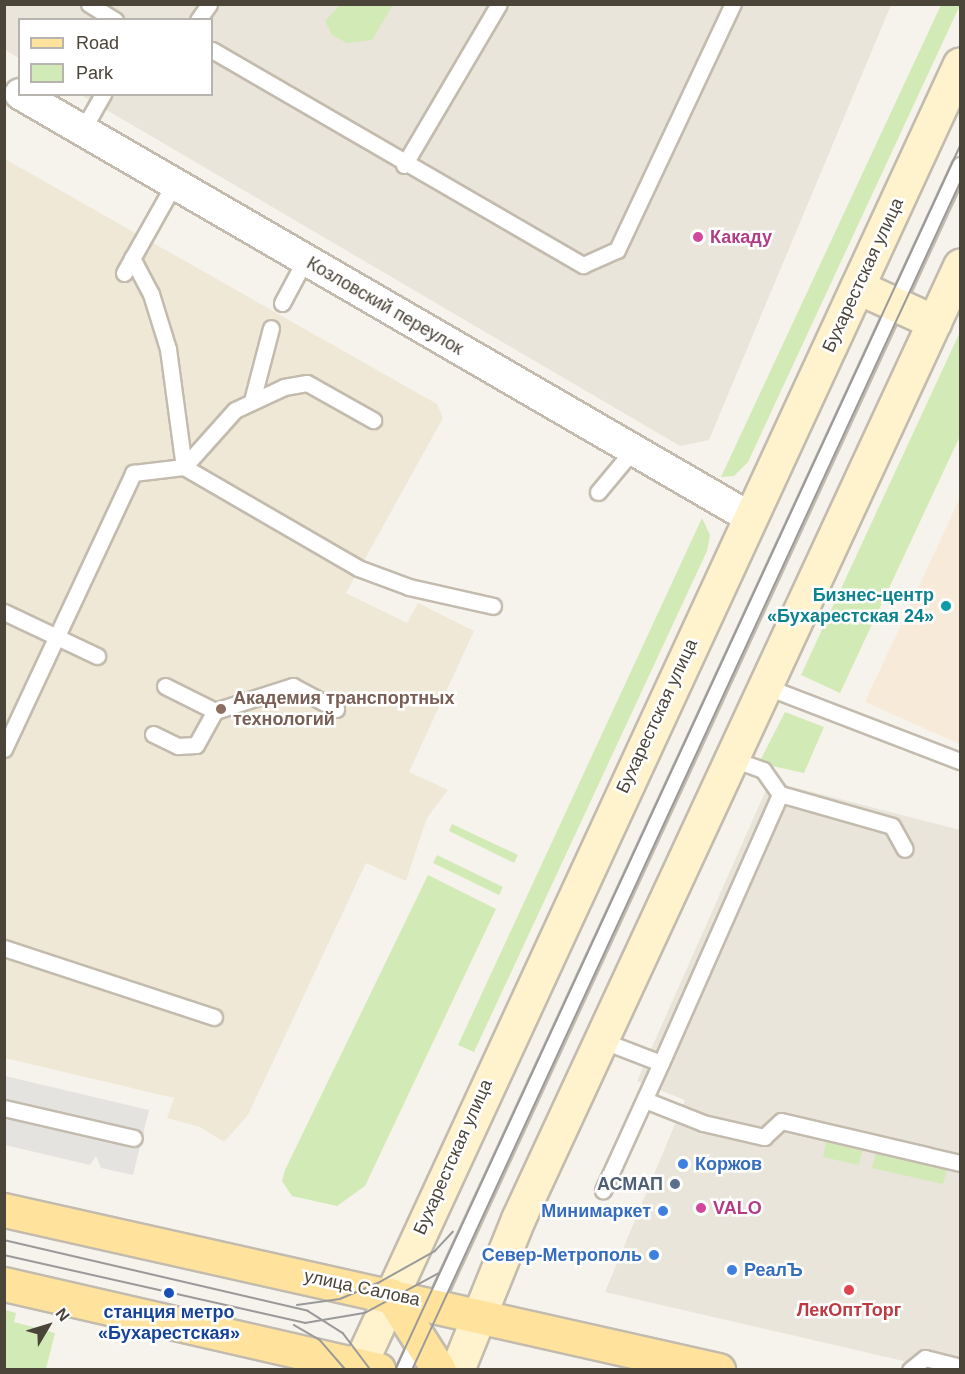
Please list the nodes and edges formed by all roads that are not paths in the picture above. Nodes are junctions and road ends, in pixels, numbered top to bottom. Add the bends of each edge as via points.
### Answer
1 (89, 4) edge
2 (209, 4) edge
3 (499, 4) edge
4 (733, 4) edge
5 (113, 18) edge
6 (199, 18) edge
7 (213, 51) edge
8 (960, 64) edge
9 (4, 86) edge
10 (18, 93) edge
11 (23, 96) edge
12 (102, 96) edge
13 (82, 130) junction
14 (404, 165) junction
15 (960, 165) edge
16 (174, 184) junction
17 (132, 258) junction
18 (305, 260) junction
19 (960, 266) edge
20 (124, 273) dead end
21 (858, 287) junction
22 (282, 303) dead end
23 (896, 304) junction
24 (934, 322) junction
25 (271, 328) dead end
26 (253, 397) junction
27 (373, 420) dead end
28 (633, 450) junction
29 (184, 467) junction
30 (598, 492) dead end
31 (749, 517) junction
32 (493, 606) dead end
33 (4, 612) edge
34 (57, 637) junction
35 (97, 656) dead end
36 (165, 686) dead end
37 (767, 687) junction
38 (336, 709) dead end
39 (214, 711) junction
40 (153, 734) dead end
41 (4, 749) edge
42 (733, 759) junction
43 (960, 761) edge
44 (780, 794) junction
45 (905, 849) dead end
46 (4, 948) edge
47 (214, 1017) dead end
48 (601, 1040) junction
49 (661, 1063) junction
50 (645, 1100) junction
51 (4, 1108) edge
52 (134, 1138) dead end
53 (960, 1163) edge
54 (603, 1190) dead end
55 (4, 1210) edge
56 (4, 1284) edge
57 (391, 1294) junction
58 (434, 1304) junction
59 (480, 1314) junction
60 (419, 1338) junction
61 (960, 1367) edge
62 (365, 1368) edge
63 (404, 1370) edge
64 (439, 1370) edge
65 (457, 1370) edge
66 (718, 1370) edge
67 (910, 1370) edge

1 - 5 lane
2 - 6 lane
3 - 14 lane
4 - 14 lane via 617,250 605,259 583,265
7 - 14 lane
8 - 21 main road, Бухарестская улица
9 - 10 street, Козловский переулок
11 - 13 street, Козловский переулок
12 - 13 lane
13 - 16 street, Козловский переулок
15 - 23 lane
16 - 17 lane
16 - 18 street, Козловский переулок
17 - 20 lane
17 - 29 lane via 151,294 168,349
18 - 22 lane
18 - 28 street, Козловский переулок
19 - 24 main road
21 - 23 main road
21 - 31 main road, Бухарестская улица
23 - 24 main road
23 - 58 lane
24 - 37 main road
25 - 26 lane
26 - 27 lane via 307,383
26 - 29 lane via 215,429
28 - 30 lane
28 - 31 street, Козловский переулок
29 - 32 lane via 252,502 305,540 358,568 409,588
29 - 34 lane via 133,473
31 - 57 main road, Бухарестская улица
33 - 34 lane
34 - 35 lane
34 - 41 lane
36 - 39 lane
37 - 42 main road
37 - 43 lane
38 - 39 lane via 293,686
39 - 40 lane via 196,745 178,746
42 - 44 lane via 762,770
42 - 48 main road
44 - 45 lane via 892,826
44 - 49 lane
46 - 47 lane
48 - 49 lane
48 - 59 main road via 518,1219
49 - 50 lane
50 - 53 lane via 703,1123 764,1137 781,1121
50 - 54 lane
51 - 52 lane
55 - 57 main road, улица Салова
56 - 62 main road
57 - 58 main road, улица Салова
57 - 60 main road
57 - 62 main road, Бухарестская улица
58 - 59 main road, улица Салова
58 - 60 lane
59 - 65 main road
59 - 66 main road, улица Салова
60 - 63 lane
60 - 64 main road
61 - 67 lane via 925,1358

